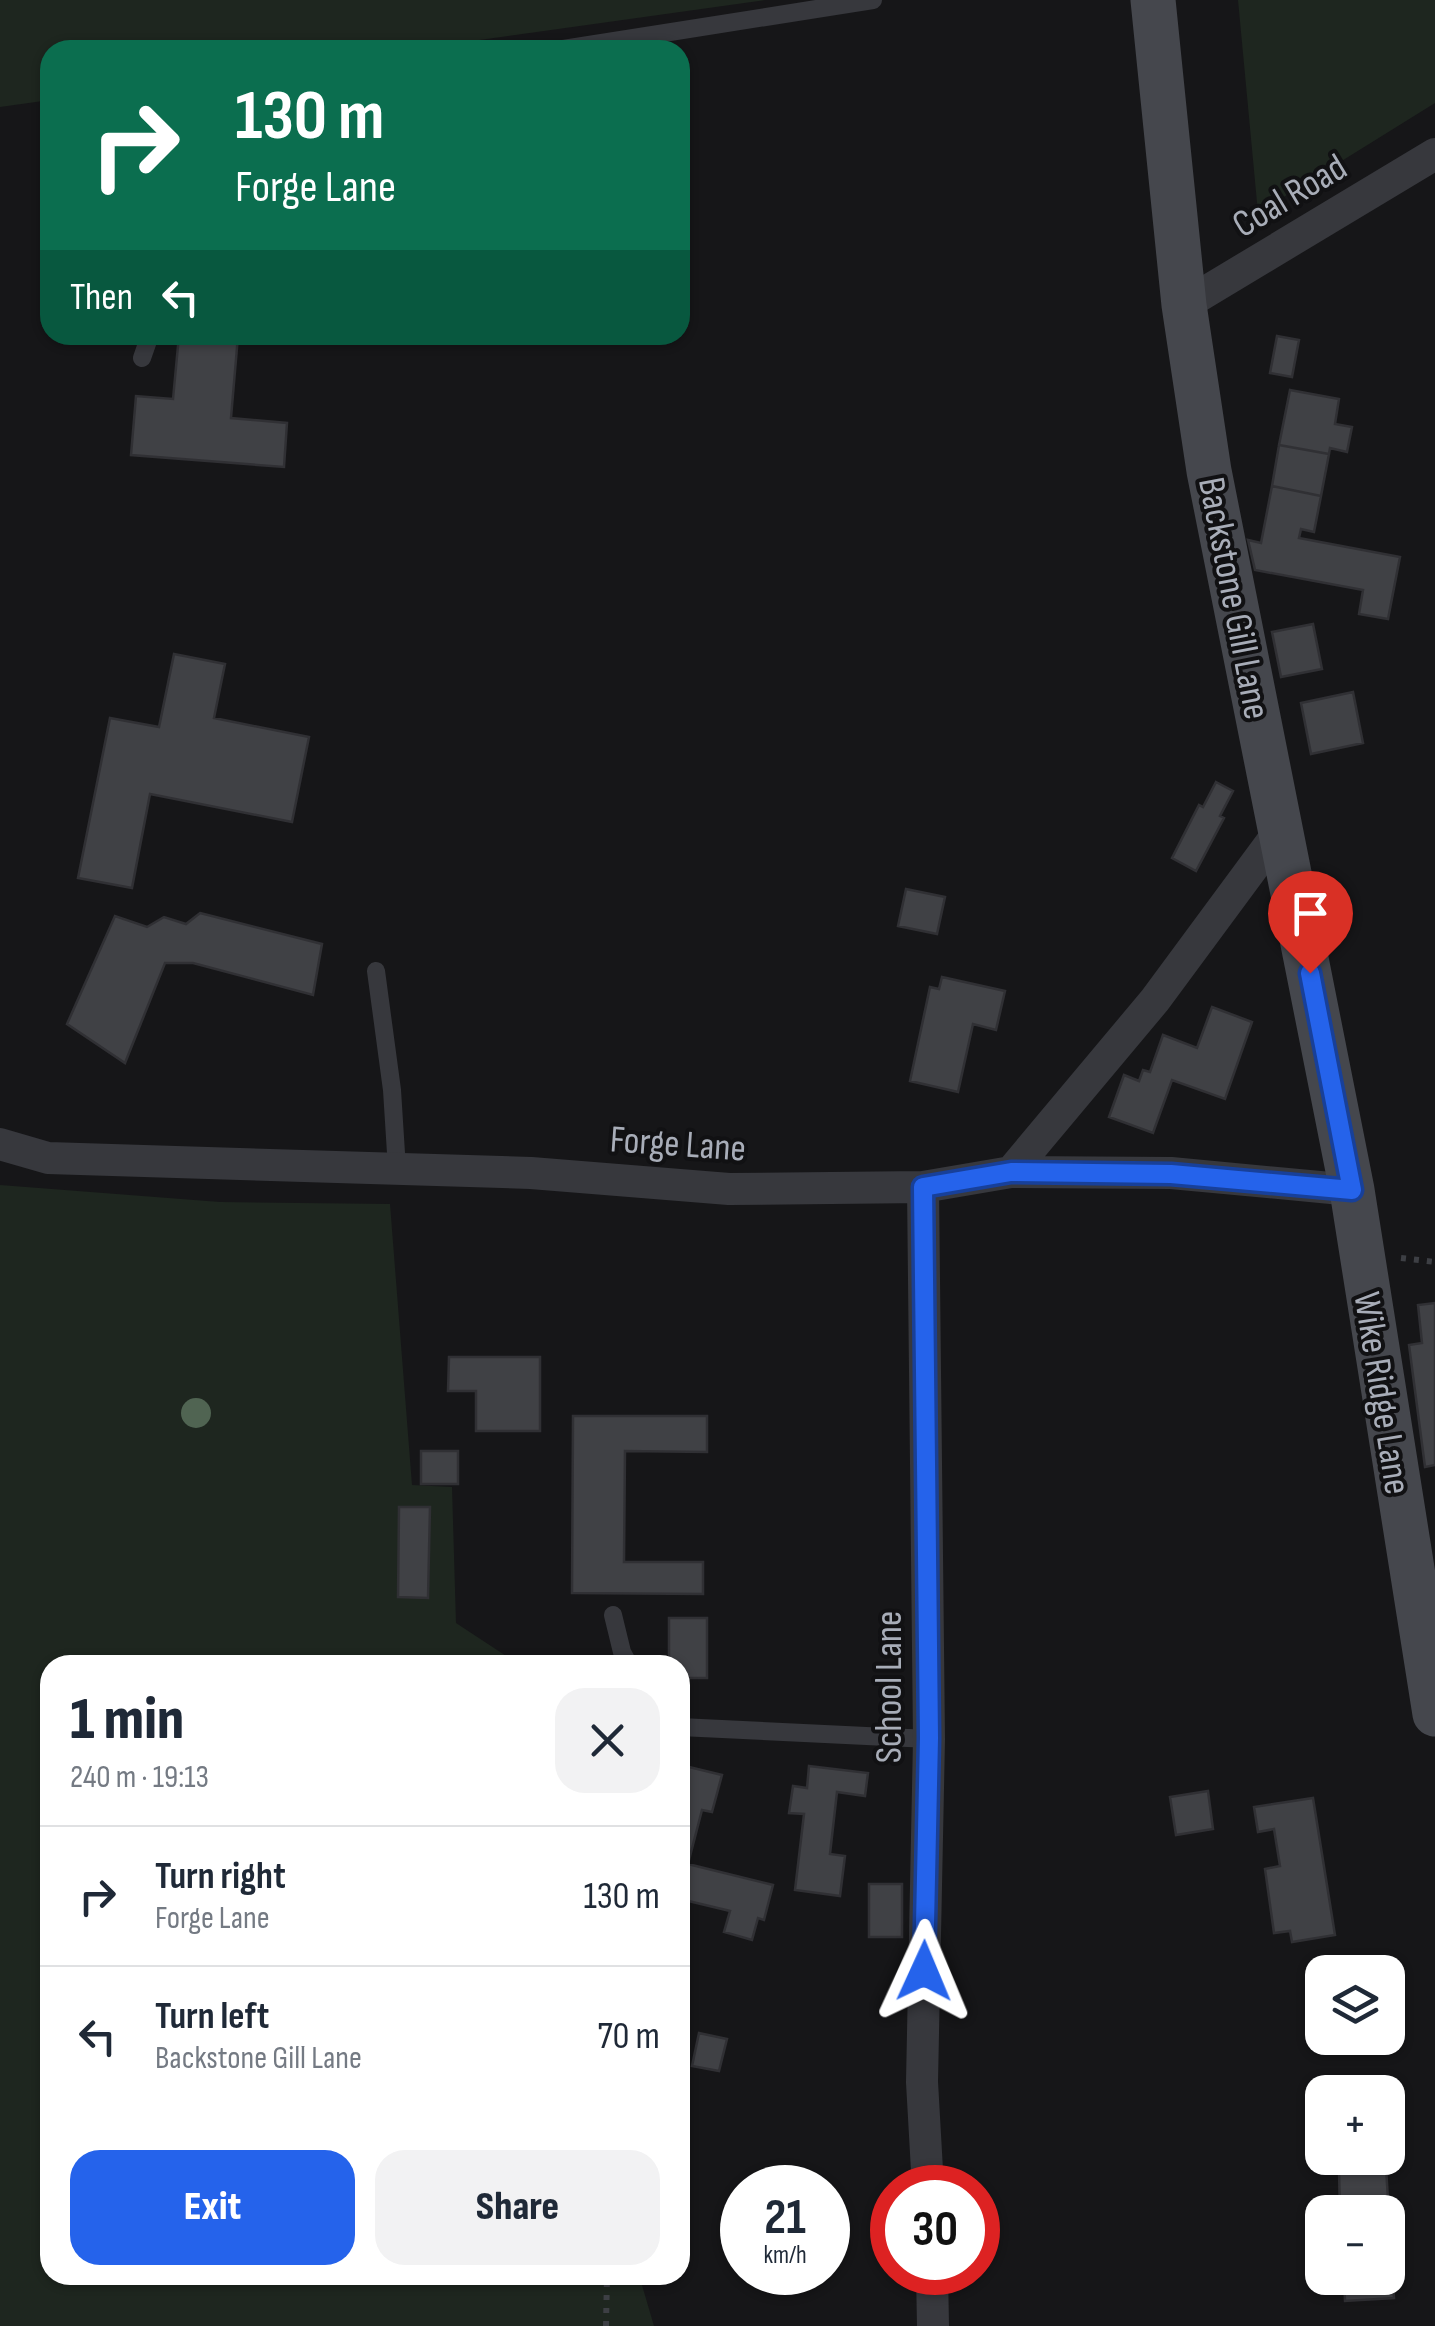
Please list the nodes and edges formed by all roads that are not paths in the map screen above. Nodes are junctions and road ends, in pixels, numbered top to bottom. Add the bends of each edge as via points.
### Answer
1 (873, 0) edge
2 (1154, 0) edge
3 (620, 40) edge
4 (1435, 154) edge
5 (1184, 305) junction
6 (147, 345) edge
7 (142, 358) dead end
8 (1282, 828) junction
9 (376, 971) dead end
10 (0, 1144) edge
11 (397, 1169) junction
12 (1011, 1172) junction
13 (923, 1187) junction
14 (1352, 1190) junction
15 (613, 1615) dead end
16 (624, 1655) edge
17 (1435, 1714) edge
18 (690, 1727) edge
19 (929, 1738) junction
20 (927, 2165) edge
21 (933, 2295) edge
22 (934, 2326) edge

1 - 3 lane
2 - 5 street, Backstone Gill Lane
4 - 5 street, Coal Road
5 - 8 street, Backstone Gill Lane via 1209,471
6 - 7 lane
8 - 12 street via 1155,1000
8 - 14 street, Backstone Gill Lane
9 - 11 lane
10 - 11 street, Forge Lane via 48,1158
11 - 13 street, Forge Lane via 729,1188
12 - 13 street, Forge Lane
12 - 14 street, Forge Lane via 1171,1174
13 - 19 street, School Lane
14 - 17 street, Wike Ridge Lane
15 - 16 lane
18 - 19 lane
19 - 20 street, School Lane via 922,2082
21 - 22 street

